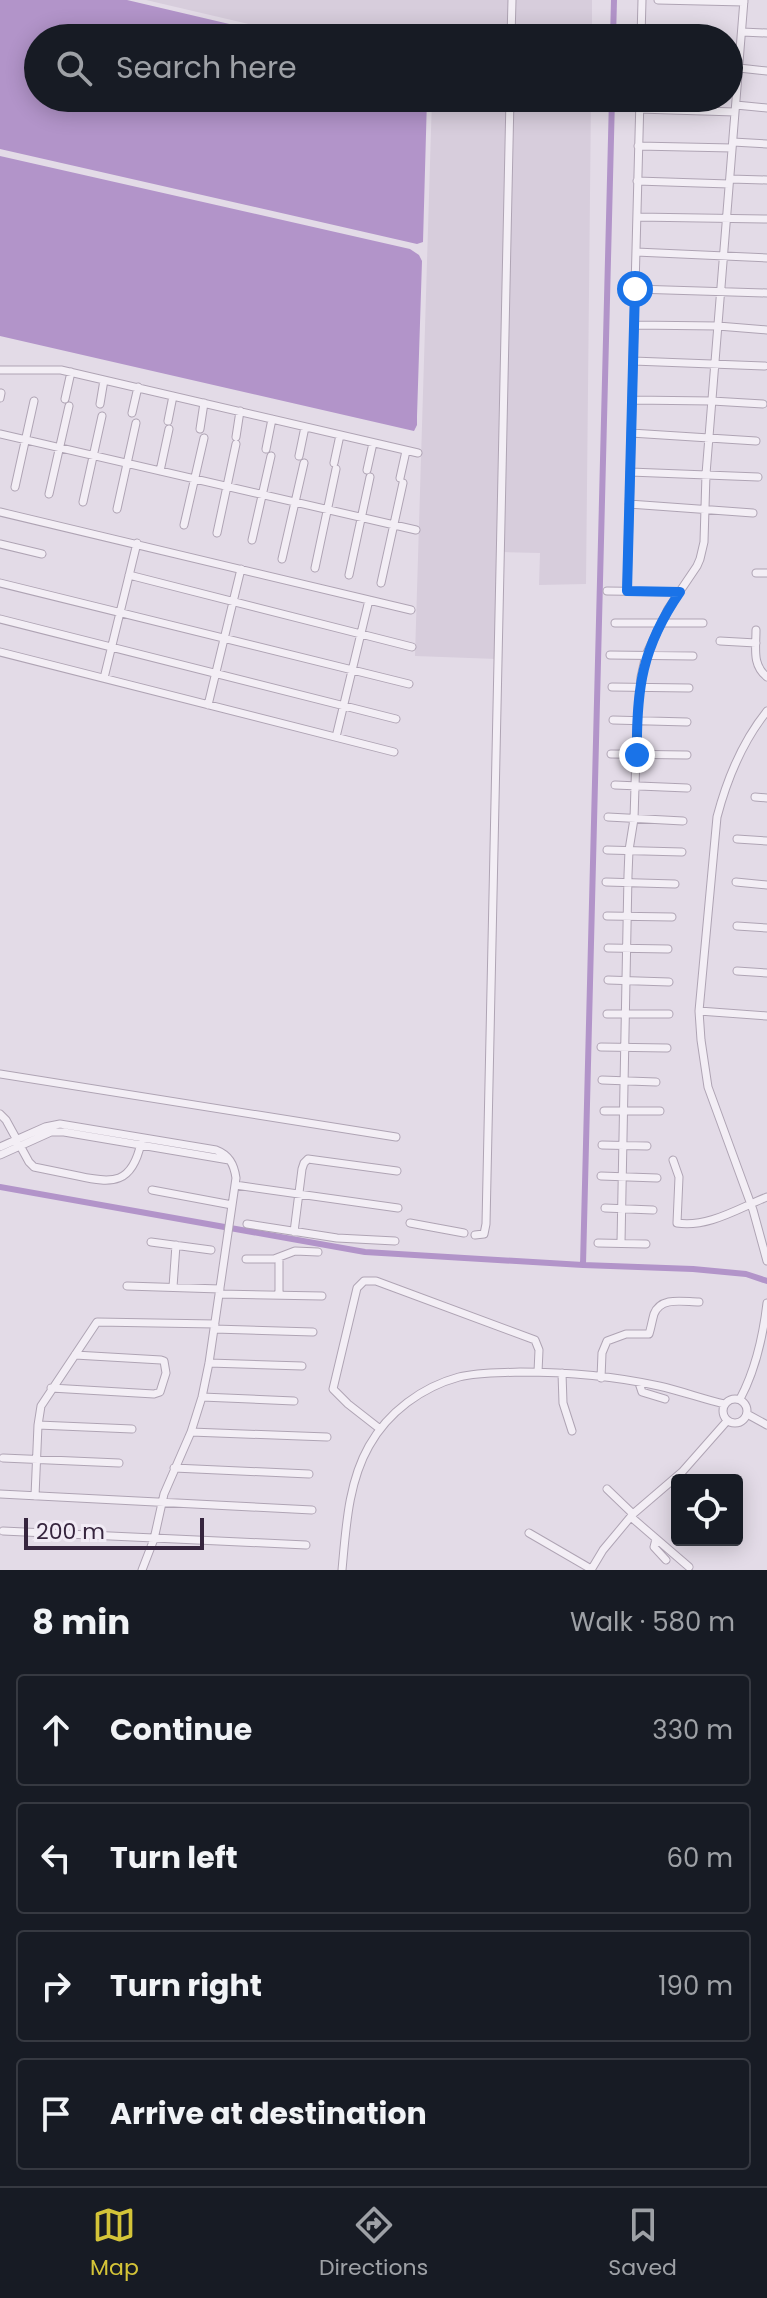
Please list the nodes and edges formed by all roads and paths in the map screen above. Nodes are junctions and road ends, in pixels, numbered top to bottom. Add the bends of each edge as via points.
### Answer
1 (512, 0) edge
2 (642, 0) edge
3 (658, 0) edge
4 (744, 1) edge
5 (511, 24) edge
6 (641, 24) edge
7 (743, 24) edge
8 (767, 33) edge
9 (743, 35) edge
10 (767, 71) edge
11 (743, 72) edge
12 (743, 108) edge
13 (767, 108) edge
14 (510, 112) edge
15 (639, 112) edge
16 (736, 112) edge
17 (767, 144) edge
18 (733, 145) junction
19 (638, 146) junction
20 (767, 180) edge
21 (637, 181) junction
22 (730, 182) junction
23 (637, 217) junction
24 (727, 219) junction
25 (767, 219) edge
26 (636, 252) junction
27 (724, 255) junction
28 (767, 258) edge
29 (635, 289) junction
30 (721, 291) junction
31 (767, 293) edge
32 (634, 325) junction
33 (718, 326) junction
34 (767, 330) edge
35 (633, 361) junction
36 (715, 363) junction
37 (765, 366) edge
38 (0, 370) edge
39 (71, 372) junction
40 (104, 380) junction
41 (138, 387) junction
42 (173, 396) junction
43 (632, 400) junction
44 (34, 401) dead end
45 (712, 401) junction
46 (204, 403) junction
47 (100, 404) dead end
48 (763, 404) dead end
49 (240, 411) junction
50 (132, 413) dead end
51 (102, 416) dead end
52 (272, 419) junction
53 (136, 423) dead end
54 (305, 427) junction
55 (631, 433) junction
56 (0, 434) edge
57 (340, 435) junction
58 (709, 436) junction
59 (26, 440) junction
60 (756, 441) dead end
61 (373, 443) junction
62 (60, 448) junction
63 (406, 451) junction
64 (418, 453) dead end
65 (94, 455) junction
66 (127, 463) junction
67 (160, 471) junction
68 (630, 472) junction
69 (706, 474) junction
70 (758, 477) dead end
71 (195, 479) junction
72 (228, 486) junction
73 (15, 487) dead end
74 (49, 494) dead end
75 (262, 494) junction
76 (83, 502) dead end
77 (295, 502) junction
78 (629, 504) junction
79 (117, 509) dead end
80 (706, 509) junction
81 (327, 510) junction
82 (0, 512) edge
83 (753, 513) dead end
84 (361, 517) junction
85 (184, 525) dead end
86 (394, 525) junction
87 (416, 530) dead end
88 (217, 533) dead end
89 (252, 540) dead end
90 (137, 543) junction
91 (0, 544) edge
92 (42, 554) dead end
93 (282, 559) dead end
94 (315, 568) dead end
95 (241, 569) junction
96 (756, 573) dead end
97 (767, 573) edge
98 (129, 575) junction
99 (349, 575) dead end
100 (0, 583) edge
101 (381, 583) dead end
102 (607, 591) dead end
103 (627, 591) junction
104 (680, 592) junction
105 (369, 600) junction
106 (233, 602) junction
107 (411, 610) dead end
108 (120, 611) junction
109 (0, 619) edge
110 (615, 623) dead end
111 (662, 623) junction
112 (703, 623) dead end
113 (756, 630) dead end
114 (361, 634) junction
115 (225, 637) junction
116 (720, 641) dead end
117 (756, 643) junction
118 (111, 647) junction
119 (412, 647) dead end
120 (0, 652) edge
121 (610, 655) dead end
122 (646, 655) junction
123 (693, 656) dead end
124 (352, 669) junction
125 (216, 674) junction
126 (767, 677) edge
127 (104, 678) junction
128 (409, 684) dead end
129 (612, 687) dead end
130 (640, 687) junction
131 (689, 688) dead end
132 (208, 705) junction
133 (343, 706) junction
134 (767, 711) edge
135 (396, 719) dead end
136 (613, 720) dead end
137 (637, 721) junction
138 (687, 722) dead end
139 (336, 737) junction
140 (394, 752) dead end
141 (611, 754) dead end
142 (637, 755) junction
143 (687, 755) dead end
144 (615, 785) dead end
145 (636, 786) junction
146 (687, 788) dead end
147 (755, 797) dead end
148 (767, 798) edge
149 (608, 817) dead end
150 (634, 819) junction
151 (683, 821) dead end
152 (737, 839) dead end
153 (767, 841) edge
154 (607, 850) dead end
155 (629, 850) junction
156 (682, 852) dead end
157 (606, 882) dead end
158 (628, 882) junction
159 (736, 882) dead end
160 (675, 884) dead end
161 (767, 885) edge
162 (607, 916) dead end
163 (627, 916) junction
164 (672, 917) dead end
165 (737, 926) dead end
166 (767, 928) edge
167 (608, 948) dead end
168 (627, 948) junction
169 (668, 949) dead end
170 (737, 971) dead end
171 (767, 973) edge
172 (608, 980) dead end
173 (627, 981) junction
174 (669, 982) dead end
175 (699, 1011) junction
176 (607, 1014) dead end
177 (626, 1014) junction
178 (669, 1014) dead end
179 (767, 1016) edge
180 (601, 1047) dead end
181 (626, 1047) junction
182 (667, 1048) dead end
183 (0, 1074) edge
184 (602, 1080) dead end
185 (625, 1080) junction
186 (656, 1082) dead end
187 (604, 1111) dead end
188 (660, 1111) dead end
189 (624, 1112) junction
190 (0, 1114) edge
191 (396, 1137) dead end
192 (141, 1141) junction
193 (18, 1142) junction
194 (602, 1145) dead end
195 (624, 1145) junction
196 (647, 1146) dead end
197 (0, 1147) edge
198 (0, 1155) edge
199 (673, 1160) dead end
200 (397, 1171) dead end
201 (601, 1176) dead end
202 (623, 1177) junction
203 (657, 1178) dead end
204 (235, 1185) junction
205 (152, 1190) dead end
206 (299, 1194) junction
207 (767, 1197) edge
208 (751, 1203) junction
209 (232, 1205) junction
210 (398, 1208) dead end
211 (605, 1208) dead end
212 (621, 1209) junction
213 (653, 1210) dead end
214 (410, 1223) dead end
215 (247, 1224) dead end
216 (294, 1232) junction
217 (464, 1233) dead end
218 (475, 1235) dead end
219 (395, 1241) dead end
220 (151, 1242) dead end
221 (598, 1243) dead end
222 (621, 1243) junction
223 (646, 1244) dead end
224 (176, 1245) junction
225 (211, 1250) dead end
226 (318, 1252) dead end
227 (279, 1258) junction
228 (246, 1259) dead end
229 (767, 1261) edge
230 (127, 1286) dead end
231 (173, 1287) junction
232 (220, 1291) junction
233 (279, 1295) junction
234 (322, 1296) dead end
235 (699, 1302) dead end
236 (767, 1303) edge
237 (215, 1326) junction
238 (313, 1332) dead end
239 (75, 1355) junction
240 (209, 1363) junction
241 (302, 1366) dead end
242 (538, 1372) junction
243 (562, 1373) junction
244 (601, 1378) junction
245 (639, 1383) junction
246 (51, 1388) junction
247 (202, 1397) junction
248 (665, 1399) dead end
249 (740, 1399) junction
250 (294, 1401) dead end
251 (724, 1404) junction
252 (747, 1414) junction
253 (727, 1421) junction
254 (38, 1425) junction
255 (767, 1425) edge
256 (132, 1429) dead end
257 (380, 1429) junction
258 (572, 1431) dead end
259 (191, 1432) junction
260 (327, 1437) dead end
261 (3, 1458) dead end
262 (37, 1460) junction
263 (119, 1463) dead end
264 (174, 1468) junction
265 (309, 1474) dead end
266 (607, 1489) dead end
267 (0, 1494) edge
268 (35, 1496) junction
269 (162, 1503) junction
270 (312, 1510) dead end
271 (632, 1516) junction
272 (3, 1531) dead end
273 (529, 1533) dead end
274 (154, 1539) junction
275 (656, 1539) junction
276 (306, 1545) dead end
277 (666, 1560) dead end
278 (689, 1567) dead end
279 (591, 1569) edge
280 (142, 1570) edge
281 (342, 1570) edge

1 - 5 street
2 - 6 street
3 - 4 street
4 - 7 street
8 - 9 street
10 - 11 street
12 - 13 street
14 - 218 street via 486,1224 484,1234
15 - 19 street
16 - 18 street
17 - 18 street
18 - 19 street
18 - 22 street
19 - 21 street
20 - 22 street
21 - 22 street
21 - 23 street
22 - 24 street
23 - 24 street
23 - 26 street
24 - 25 street
24 - 27 street
26 - 27 street
26 - 29 street
27 - 28 street
27 - 30 street
29 - 30 street
29 - 32 street
30 - 31 street
30 - 33 street
32 - 33 street
32 - 35 street
33 - 34 street
33 - 36 street
35 - 36 street
35 - 43 street
36 - 37 street
36 - 45 street
38 - 39 street
39 - 40 street
39 - 62 street
40 - 41 street
40 - 47 street
41 - 42 street
41 - 50 street
42 - 46 street
42 - 67 street
43 - 45 street
43 - 55 street
44 - 59 street
45 - 48 street
45 - 58 street
46 - 49 street
46 - 71 street
49 - 52 street
49 - 72 street
51 - 65 street
52 - 54 street
52 - 75 street
53 - 66 street
54 - 57 street
54 - 77 street
55 - 58 street
55 - 68 street
56 - 59 street
57 - 61 street
57 - 81 street
58 - 60 street
58 - 69 street
59 - 62 street
59 - 73 street
61 - 63 street
61 - 84 street
62 - 65 street
62 - 74 street
63 - 64 street
63 - 86 street
65 - 66 street
65 - 76 street
66 - 67 street
66 - 79 street
67 - 71 street
68 - 69 street
68 - 78 street
69 - 70 street
69 - 80 street
71 - 72 street
71 - 85 street
72 - 75 street
72 - 88 street
75 - 77 street
75 - 89 street
77 - 81 street
77 - 93 street
78 - 80 street
78 - 103 street
80 - 83 street
80 - 104 street via 700,559
81 - 84 street
81 - 94 street
82 - 90 street
84 - 86 street
84 - 99 street
86 - 87 street
86 - 101 street
90 - 95 street
90 - 98 street
91 - 92 street
95 - 105 street
95 - 106 street
96 - 97 street
98 - 106 street
98 - 108 street
100 - 108 street
102 - 103 street
103 - 104 street
104 - 111 street
105 - 107 street
105 - 114 street
106 - 114 street
106 - 115 street
108 - 115 street
108 - 118 street
109 - 118 street
110 - 111 street
111 - 112 street
111 - 122 street
113 - 117 street
114 - 119 street
114 - 124 street
115 - 124 street
115 - 125 street
116 - 117 street
117 - 126 street via 757,666
118 - 125 street
118 - 127 street
120 - 127 street
121 - 122 street
122 - 123 street
122 - 130 street
124 - 128 street
124 - 133 street
125 - 132 street
125 - 133 street
127 - 132 street
129 - 130 street
130 - 131 street
130 - 137 street
132 - 139 street
133 - 135 street
133 - 139 street
134 - 175 street via 739,755 717,817
136 - 137 street
137 - 138 street
137 - 142 street
139 - 140 street
141 - 142 street
142 - 143 street
142 - 145 street
144 - 145 street
145 - 146 street
145 - 150 street
147 - 148 street
149 - 150 street
150 - 151 street
150 - 155 street
152 - 153 street
154 - 155 street
155 - 156 street
155 - 158 street
157 - 158 street
158 - 160 street
158 - 163 street
159 - 161 street
162 - 163 street
163 - 164 street
163 - 168 street
165 - 166 street
167 - 168 street
168 - 169 street
168 - 173 street
170 - 171 street
172 - 173 street
173 - 174 street
173 - 177 street
175 - 179 street
175 - 208 street via 708,1087
176 - 177 street
177 - 178 street
177 - 181 street
180 - 181 street
181 - 182 street
181 - 185 street
183 - 191 street
184 - 185 street
185 - 186 street
185 - 189 street
187 - 189 street
188 - 189 street
189 - 195 street
190 - 193 street
192 - 193 street via 60,1124
192 - 193 street via 130,1170 109,1182 34,1167
192 - 204 street via 231,1161
193 - 197 street
193 - 198 street
194 - 195 street
195 - 196 street
195 - 202 street
199 - 208 street via 679,1177 677,1223 705,1222
200 - 206 street via 308,1159
201 - 202 street
202 - 203 street
202 - 212 street
204 - 206 street
204 - 209 street
205 - 209 street
206 - 210 street
206 - 216 street
207 - 208 street
208 - 229 street
209 - 232 street
211 - 212 street
212 - 213 street
212 - 222 street
214 - 217 street
215 - 216 street
216 - 219 street
220 - 224 street
221 - 222 street
222 - 223 street
224 - 225 street
224 - 231 street
226 - 227 street via 295,1251
227 - 228 street
227 - 233 street
230 - 231 street
231 - 232 street
232 - 233 street
232 - 237 street
233 - 234 street
235 - 244 street via 664,1303 654,1313 649,1334 607,1341
236 - 249 street via 761,1346
237 - 238 street
237 - 239 street via 100,1320
237 - 240 street
239 - 246 street
239 - 246 street via 164,1361 160,1392
240 - 241 street
240 - 247 street
242 - 243 street
242 - 257 street via 458,1378 420,1393
242 - 257 street via 535,1340 364,1281 357,1288 333,1389
243 - 244 street
243 - 258 street via 563,1403
244 - 245 street
245 - 248 street via 642,1392
245 - 251 street
246 - 254 street
247 - 250 street
247 - 259 street
249 - 251 street
249 - 252 street
251 - 253 street
252 - 253 street via 739,1422
252 - 255 street
253 - 271 street via 682,1472
254 - 256 street
254 - 262 street
257 - 281 street via 354,1484
259 - 260 street
259 - 264 street
261 - 262 street
262 - 263 street
262 - 268 street
264 - 265 street
264 - 269 street
266 - 271 street
267 - 268 street
268 - 269 street
269 - 270 street
269 - 274 street
271 - 275 street
271 - 279 street
272 - 274 street
273 - 279 street
274 - 276 street
274 - 280 street
275 - 277 street via 654,1547
275 - 278 street

